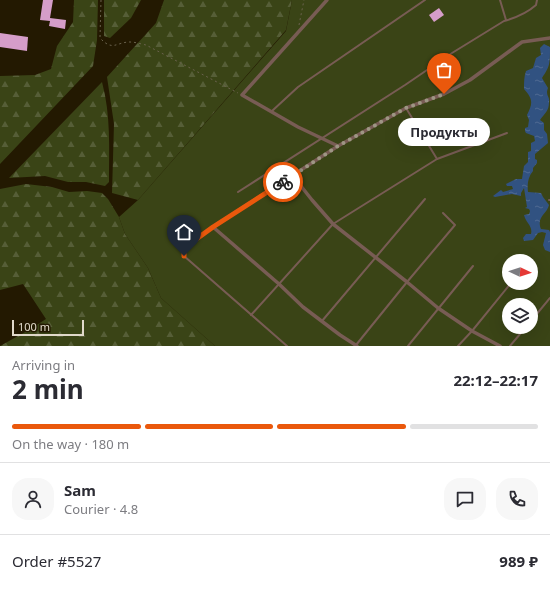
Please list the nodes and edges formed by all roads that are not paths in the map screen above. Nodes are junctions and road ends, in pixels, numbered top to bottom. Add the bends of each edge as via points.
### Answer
1 (327, 0) edge
2 (426, 0) edge
3 (500, 0) edge
4 (537, 0) edge
5 (506, 20) junction
6 (550, 38) edge
7 (406, 108) junction
8 (271, 112) junction
9 (507, 133) dead end
10 (324, 138) junction
11 (338, 146) junction
12 (437, 159) junction
13 (293, 176) junction
14 (238, 192) dead end
15 (425, 199) dead end
16 (443, 213) dead end
17 (333, 224) junction
18 (213, 227) junction
19 (377, 258) junction
20 (473, 266) dead end
21 (407, 282) junction
22 (279, 284) junction
23 (505, 290) edge
24 (550, 298) edge
25 (438, 308) junction
26 (538, 313) edge
27 (251, 315) junction
28 (322, 321) junction
29 (472, 331) junction
30 (520, 334) edge
31 (287, 346) edge
32 (357, 346) edge
33 (408, 346) edge
34 (458, 346) edge
35 (500, 346) edge
36 (510, 346) edge

1 - 8 street via 242,95
2 - 8 lane via 298,87
3 - 5 lane
4 - 5 lane via 536,5 530,9
5 - 10 lane via 452,52
6 - 7 street via 522,42 470,80 444,94
7 - 11 street
7 - 12 lane
8 - 10 street
9 - 12 lane
10 - 11 street
10 - 14 lane
11 - 13 street
12 - 17 lane
13 - 17 street
13 - 18 street
15 - 19 lane
16 - 21 lane via 455,225
17 - 19 street
17 - 22 lane
18 - 22 street
18 - 27 lane via 184,248 184,256
19 - 21 street
19 - 28 lane
20 - 25 lane
21 - 25 street
21 - 32 lane
22 - 27 lane
22 - 28 street
23 - 29 lane
24 - 26 lane
25 - 29 street
25 - 33 lane
27 - 31 lane
28 - 32 street
29 - 34 lane
29 - 35 street
30 - 36 lane

